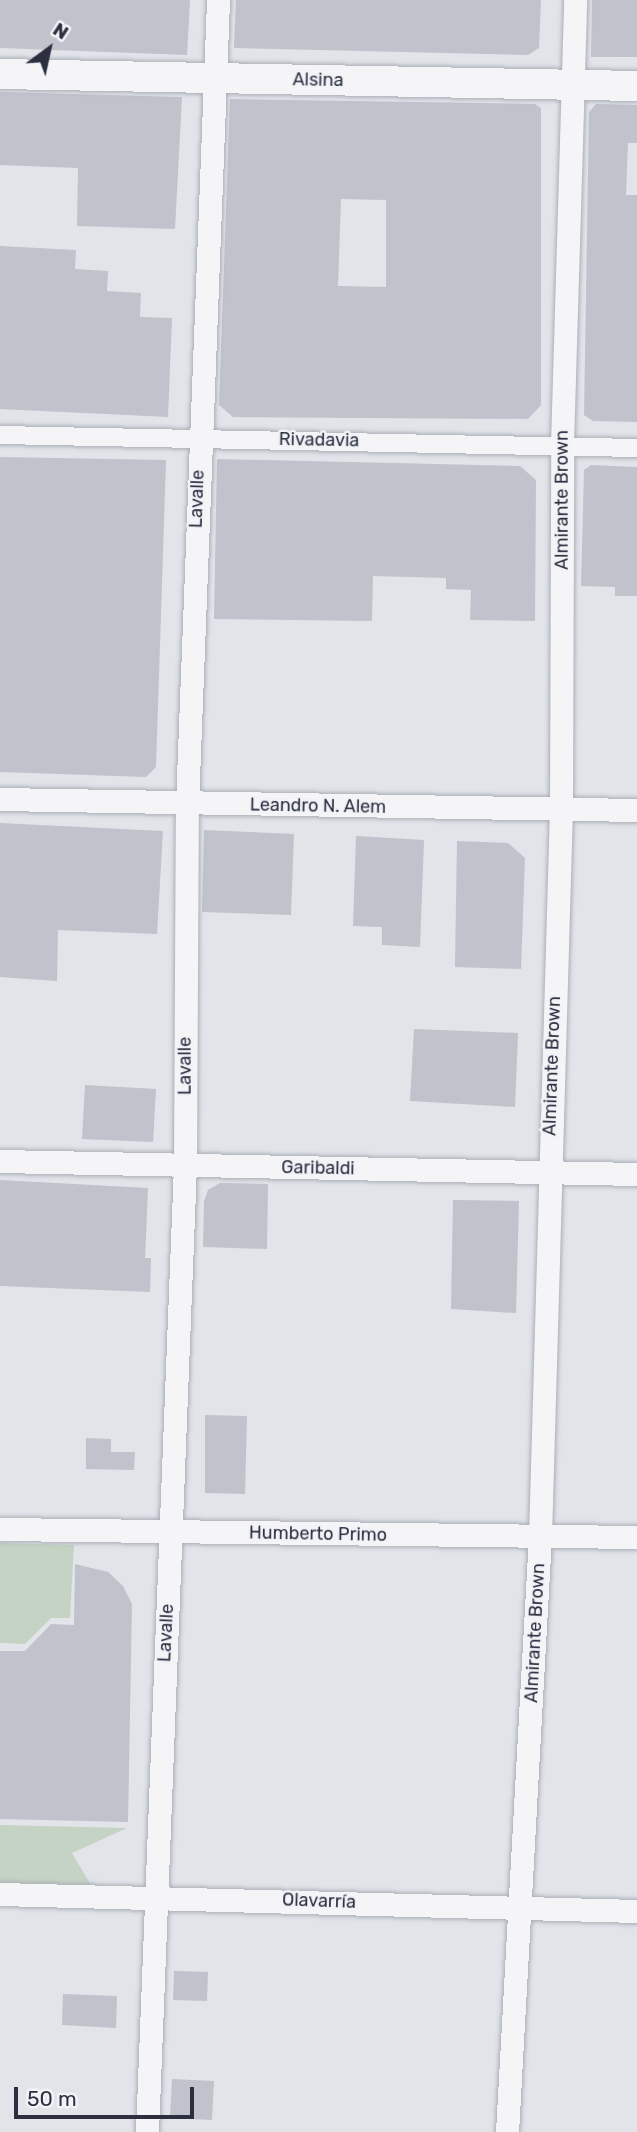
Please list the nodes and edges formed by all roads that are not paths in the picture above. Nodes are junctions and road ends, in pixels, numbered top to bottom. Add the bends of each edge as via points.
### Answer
1 (218, 0) edge
2 (575, 0) edge
3 (0, 74) edge
4 (215, 78) junction
5 (573, 85) junction
6 (637, 86) edge
7 (0, 435) edge
8 (199, 438) junction
9 (562, 446) junction
10 (637, 448) edge
11 (0, 799) edge
12 (187, 804) junction
13 (561, 808) junction
14 (637, 810) edge
15 (0, 1161) edge
16 (185, 1166) junction
17 (548, 1172) junction
18 (637, 1174) edge
19 (0, 1529) edge
20 (171, 1533) junction
21 (540, 1536) junction
22 (637, 1537) edge
23 (0, 1894) edge
24 (153, 1895) junction
25 (521, 1908) junction
26 (637, 1911) edge
27 (147, 2132) edge
28 (507, 2132) edge

1 - 4 street, Lavalle
2 - 5 street, Almirante Brown
3 - 4 street, Alsina
4 - 5 street, Alsina
4 - 8 street, Lavalle
5 - 6 street, Alsina
5 - 9 street, Almirante Brown
7 - 8 street, Rivadavia
8 - 9 street, Rivadavia
8 - 12 street, Lavalle
9 - 10 street, Rivadavia
9 - 13 street, Almirante Brown
11 - 12 street, Leandro N. Alem
12 - 13 street, Leandro N. Alem
12 - 16 street, Lavalle
13 - 14 street, Leandro N. Alem
13 - 17 street, Almirante Brown
15 - 16 street, Garibaldi
16 - 17 street, Garibaldi
16 - 20 street, Lavalle
17 - 18 street, Garibaldi
17 - 21 street, Almirante Brown
19 - 20 street, Humberto Primo
20 - 21 street, Humberto Primo
20 - 24 street, Lavalle
21 - 22 street, Humberto Primo
21 - 25 street, Almirante Brown
23 - 24 street, Olavarría
24 - 25 street, Olavarría
24 - 27 street, Lavalle
25 - 26 street, Olavarría
25 - 28 street, Almirante Brown

